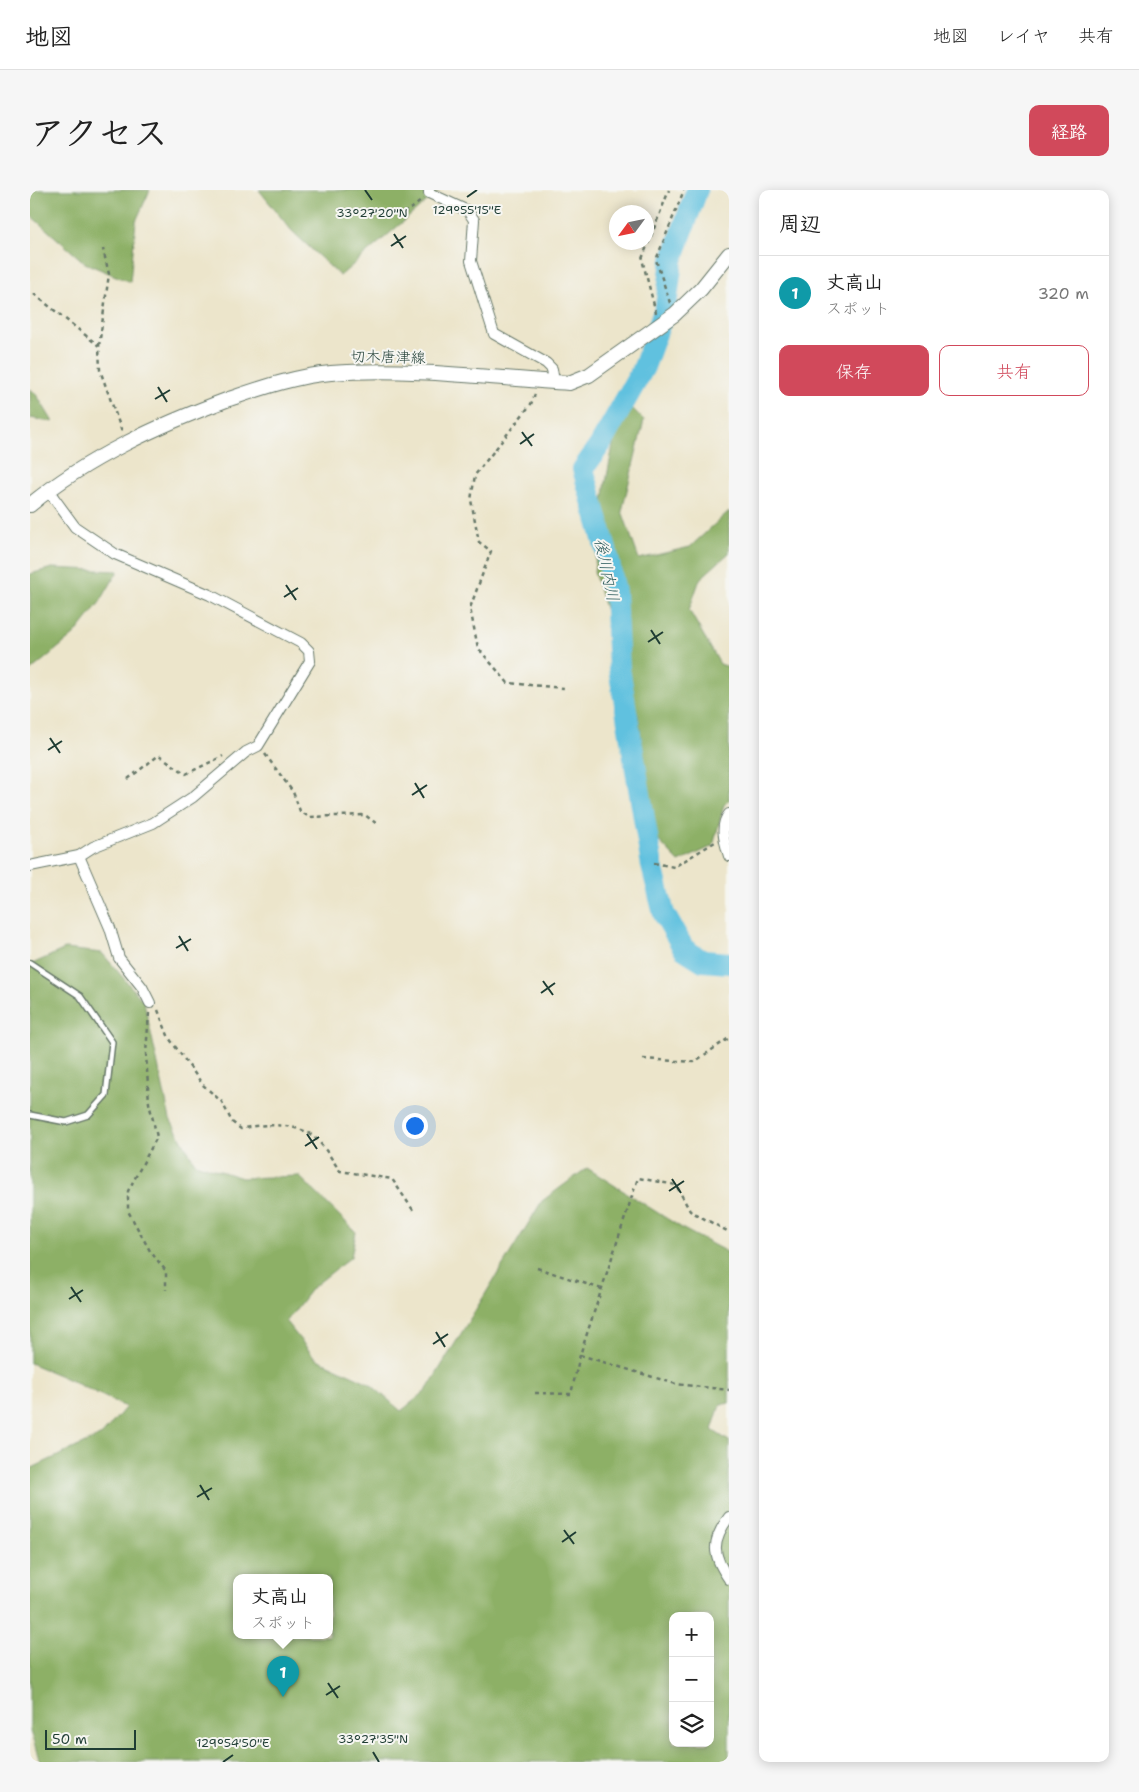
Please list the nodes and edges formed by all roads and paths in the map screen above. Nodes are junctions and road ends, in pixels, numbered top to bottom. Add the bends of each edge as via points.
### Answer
1 (669, 190) edge
2 (684, 190) edge
3 (429, 192) edge
4 (365, 216) dead end
5 (103, 249) dead end
6 (729, 254) edge
7 (34, 294) dead end
8 (675, 314) junction
9 (656, 327) junction
10 (99, 346) junction
11 (540, 381) junction
12 (554, 382) junction
13 (126, 443) junction
14 (48, 490) junction
15 (30, 505) edge
16 (564, 688) dead end
17 (258, 746) junction
18 (228, 754) dead end
19 (128, 780) dead end
20 (729, 814) edge
21 (377, 824) dead end
22 (723, 837) junction
23 (79, 856) junction
24 (729, 856) edge
25 (654, 863) dead end
26 (30, 866) edge
27 (30, 963) edge
28 (150, 1003) junction
29 (729, 1038) edge
30 (643, 1059) dead end
31 (30, 1115) edge
32 (413, 1210) dead end
33 (729, 1232) edge
34 (537, 1268) dead end
35 (602, 1289) junction
36 (166, 1290) dead end
37 (580, 1355) junction
38 (729, 1390) edge
39 (535, 1393) dead end
40 (729, 1517) edge
41 (729, 1579) edge

1 - 9 path via 642,259 657,316
2 - 8 path via 656,260
3 - 4 path via 409,212 390,216 374,211
3 - 12 street via 468,211 474,220 471,261 494,334 546,363 552,370
5 - 10 path via 109,274
6 - 8 main road, 切木唐津線 via 701,289
7 - 10 path
8 - 9 main road, 切木唐津線
9 - 12 main road, 切木唐津線 via 589,375 569,383
10 - 13 path via 100,370
11 - 12 main road, 切木唐津線
11 - 13 main road, 切木唐津線 via 382,370 329,373 271,385 200,410
11 - 16 path via 531,404 475,476 471,500 479,542 491,551 470,608 478,648 508,683
13 - 14 main road, 切木唐津線
14 - 15 main road, 切木唐津線
14 - 17 street via 75,527 115,554 210,595 301,643 309,651 310,661
17 - 21 path via 293,792 300,811 309,817 365,815
17 - 23 street via 246,752 193,797 153,822
18 - 19 path via 186,774 159,755
20 - 22 street
22 - 24 street
22 - 25 path via 674,867
23 - 26 street
23 - 28 street via 110,928 119,958
27 - 31 lane via 80,996 112,1042 106,1095 88,1115 66,1122
28 - 32 path via 157,1008 169,1038 203,1084 222,1102 232,1122 241,1128 256,1125 300,1128 314,1137 340,1171 392,1179
28 - 36 path via 146,1053 149,1102 157,1137 128,1191 128,1211 150,1251 166,1271
29 - 30 path via 694,1062
33 - 35 path via 690,1211 676,1186 638,1178
34 - 35 path
35 - 37 path
37 - 38 path via 676,1384
37 - 39 path via 572,1394
40 - 41 street via 718,1532 715,1550 719,1566

